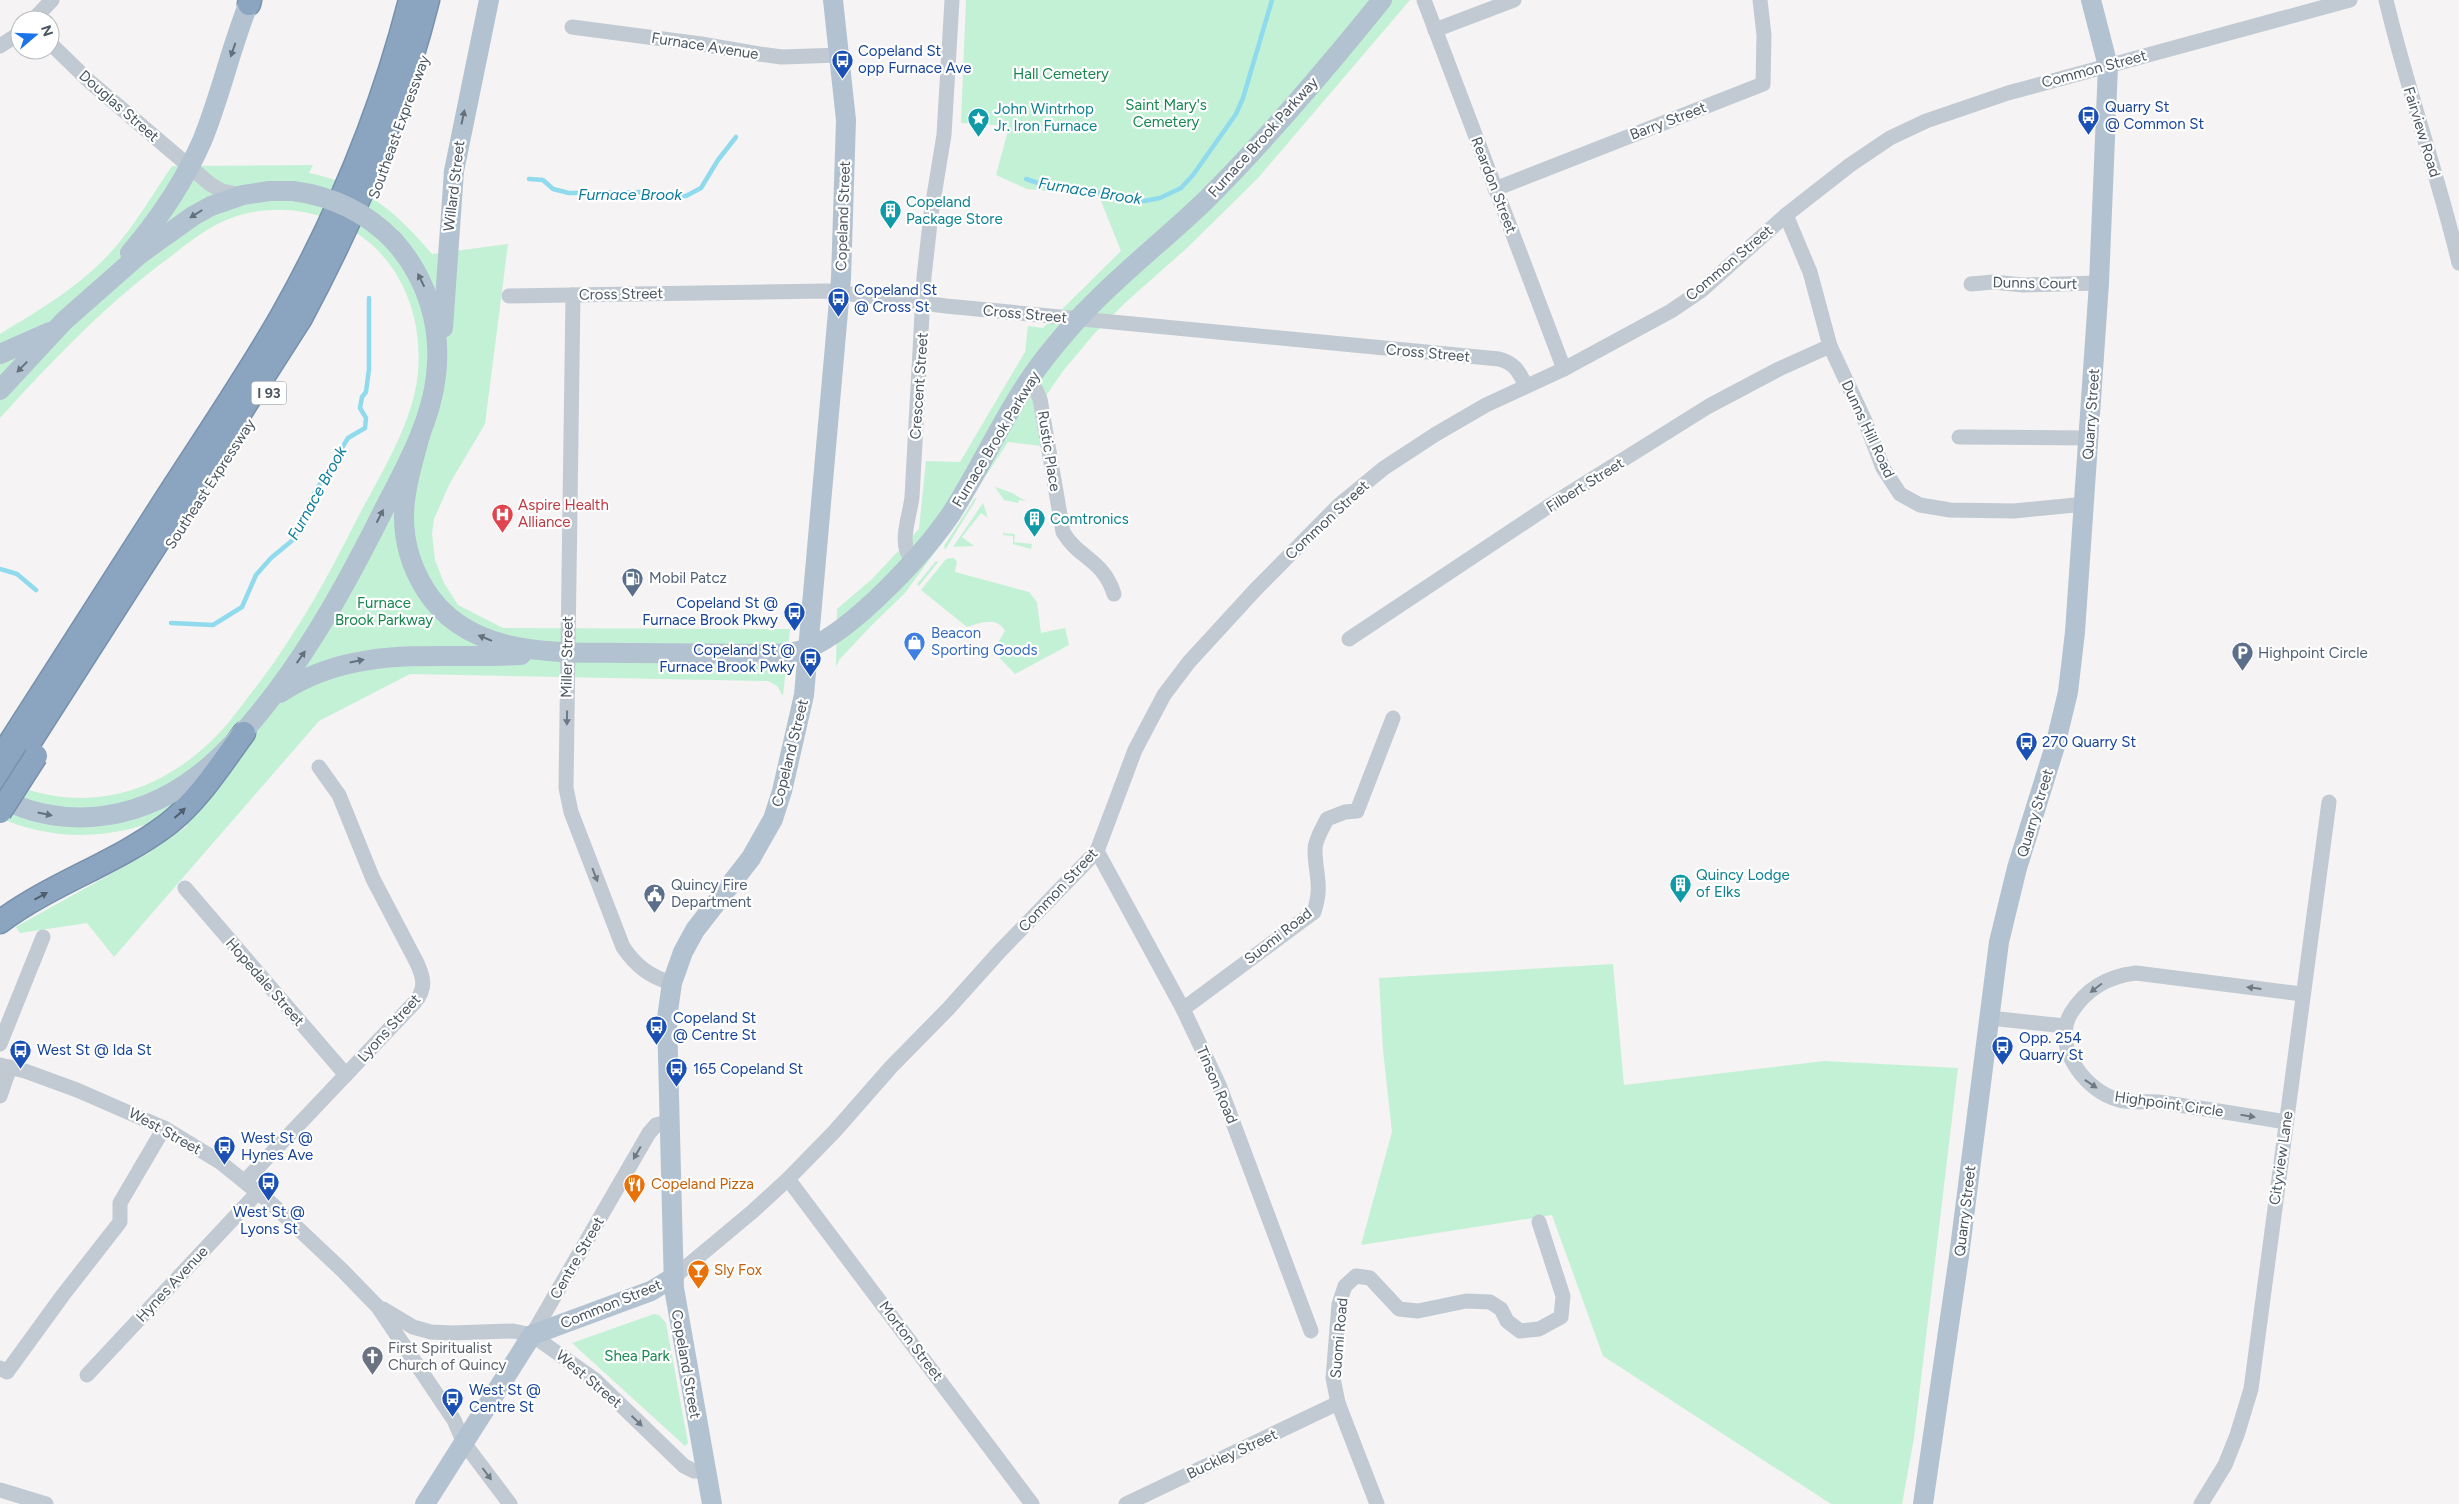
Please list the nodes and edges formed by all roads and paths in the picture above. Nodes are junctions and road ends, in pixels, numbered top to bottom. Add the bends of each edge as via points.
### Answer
1 (398, 0) edge
2 (410, 0) edge
3 (428, 0) edge
4 (440, 0) edge
5 (489, 0) edge
6 (833, 0) edge
7 (952, 0) edge
8 (1382, 0) edge
9 (1424, 0) edge
10 (1514, 0) edge
11 (1760, 0) edge
12 (2092, 0) edge
13 (2350, 0) edge
14 (2386, 0) edge
15 (250, 1) edge
16 (2315, 4) edge
17 (572, 27) dead end
18 (1435, 30) junction
19 (60, 53) edge
20 (840, 55) junction
21 (2108, 66) junction
22 (189, 167) junction
23 (1495, 189) junction
24 (243, 195) junction
25 (1786, 215) junction
26 (2459, 264) edge
27 (105, 284) junction
28 (1971, 284) dead end
29 (2099, 284) junction
30 (840, 292) junction
31 (573, 295) junction
32 (509, 296) dead end
33 (923, 303) junction
34 (1078, 319) junction
35 (56, 330) junction
36 (1830, 346) junction
37 (0, 354) edge
38 (1564, 369) junction
39 (437, 374) junction
40 (1028, 382) junction
41 (1526, 386) junction
42 (0, 390) edge
43 (421, 432) junction
44 (1959, 437) dead end
45 (2088, 438) junction
46 (2085, 504) junction
47 (913, 560) junction
48 (1114, 594) dead end
49 (1349, 639) dead end
50 (809, 648) junction
51 (568, 652) junction
52 (267, 704) junction
53 (1393, 718) dead end
54 (244, 733) junction
55 (12, 745) edge
56 (319, 767) dead end
57 (0, 789) edge
58 (0, 797) edge
59 (2329, 802) dead end
60 (0, 812) edge
61 (1097, 851) junction
62 (185, 888) dead end
63 (0, 922) edge
64 (43, 937) dead end
65 (672, 983) junction
66 (2302, 994) junction
67 (1182, 1008) junction
68 (1990, 1018) junction
69 (2064, 1026) junction
70 (0, 1044) edge
71 (5, 1066) edge
72 (346, 1075) junction
73 (0, 1096) edge
74 (670, 1121) junction
75 (2286, 1122) junction
76 (164, 1128) junction
77 (788, 1179) junction
78 (245, 1181) junction
79 (258, 1192) junction
80 (1539, 1222) dead end
81 (674, 1277) junction
82 (372, 1300) junction
83 (1311, 1331) dead end
84 (532, 1335) junction
85 (0, 1368) edge
86 (87, 1375) dead end
87 (1338, 1404) junction
88 (464, 1443) junction
89 (705, 1471) junction
90 (0, 1490) edge
91 (15, 1500) edge
92 (46, 1504) edge
93 (425, 1504) edge
94 (510, 1504) edge
95 (712, 1504) edge
96 (1032, 1504) edge
97 (1126, 1504) edge
98 (1377, 1504) edge
99 (1924, 1504) edge
100 (2201, 1504) edge

1 - 55 highway, Southeast Expressway / I 93 via 355,131 295,266
2 - 55 highway, I 93 via 370,127 306,272 254,362
3 - 55 highway, I 93 via 379,153 349,224 301,318
4 - 55 highway, Southeast Expressway / I 93 via 390,158 360,229 323,302 284,369
39 -> 5 main road, Willard Street via 453,178
6 - 20 main road, Copeland Street
7 - 33 street, Crescent Street via 946,121 929,225
8 - 34 main road, Furnace Brook Parkway via 1242,163
9 - 18 street, Reardon Street
10 - 18 street
11 - 23 street, Barry Street via 1764,35 1763,84
12 - 21 main road, Quarry Street
13 - 16 street, Common Street
14 - 26 street, Fairview Road via 2400,58 2445,203
15 -> 22 main road via 212,114
16 - 21 street, Common Street
17 - 20 street, Furnace Avenue via 782,57
18 - 23 street, Reardon Street
19 - 22 street, Douglas Street
20 - 30 main road, Copeland Street via 846,120
21 - 25 street, Common Street via 2008,93 1926,121 1850,164
21 - 29 main road, Quarry Street
22 - 24 street, Douglas Street via 215,188
22 - 27 main road via 155,222
23 - 38 street, Reardon Street
24 -> 27 main road, Furnace Brook Parkway via 193,216
39 -> 24 main road, Furnace Brook Parkway, bridge via 437,338 430,302 416,270 394,241 368,218 319,196 293,191
25 - 36 street, Dunns Hill Road via 1810,272
25 - 38 street, Common Street via 1702,290 1671,311
27 - 35 main road, Furnace Brook Parkway
28 - 29 street, Dunns Court
29 - 45 main road, Quarry Street
30 - 31 street, Cross Street
30 - 33 street, Cross Street
30 - 50 main road, Copeland Street
31 - 32 street, Cross Street
31 - 51 street, Miller Street
33 - 34 street, Cross Street
33 - 47 street, Crescent Street via 911,503 905,546
34 - 40 main road, Furnace Brook Parkway
34 - 41 street, Cross Street via 1500,359 1517,369
35 - 37 main road
35 -> 42 main road, Furnace Brook Parkway
36 - 46 street, Dunns Hill Road via 1883,468 1900,494 1920,505 1950,510 2014,511
36 - 49 street, Filbert Street via 1709,406 1552,504
38 - 41 street, Common Street
39 - 43 main road, Furnace Brook Parkway
40 - 47 main road, Furnace Brook Parkway via 952,513
40 - 48 street, Rustic Place via 1040,399 1063,532 1071,544 1107,575
41 - 61 street, Common Street via 1436,434 1384,468 1339,505 1189,662 1164,696 1135,750
51 -> 43 main road, Furnace Brook Parkway via 491,641 449,618 427,592 411,560 404,527 405,502
52 -> 43 main road, Furnace Brook Parkway via 329,614
44 - 45 street
45 - 46 main road, Quarry Street
46 - 68 main road, Quarry Street via 2068,692 2001,935
47 - 50 main road, Furnace Brook Parkway via 863,610
50 - 51 main road, Furnace Brook Parkway via 773,654
50 - 65 main road, Copeland Street via 802,707 773,820 751,858 692,935
52 -> 51 main road, Furnace Brook Parkway via 289,687 313,675 372,658
51 -> 65 street, Miller Street via 568,803 623,947 650,975
52 - 54 main road, Furnace Brook Parkway
53 - 67 street, Suomi Road via 1357,811 1327,819 1315,847 1320,895 1314,912
58 -> 54 main road, Furnace Brook Parkway via 19,807 59,816 98,817 137,809 197,776 222,757
63 -> 54 highway via 169,823 195,798
55 - 57 highway, I 93
55 - 60 highway, Southeast Expressway / I 93, bridge
56 - 72 street, Lyons Street via 343,803 366,864 418,963 423,984 419,996
59 - 66 street, Cityview Lane
61 - 67 street, Tinson Road
61 - 77 street, Common Street
62 - 72 street, Hopedale Street
64 - 70 street
65 - 74 main road, Copeland Street via 667,1033
66 -> 69 street via 2136,973 2117,975 2086,996
66 - 75 street, Cityview Lane
67 - 83 street, Tinson Road via 1219,1085
68 - 69 street
68 - 99 main road, Quarry Street
69 -> 75 street, Highpoint Circle via 2073,1062 2084,1079 2110,1097
71 - 73 street
71 - 76 street, West Street via 113,1103
72 - 78 street, Lyons Street
74 - 81 main road, Copeland Street
74 -> 84 street, Centre Street via 656,1125 648,1133
75 - 100 street, Cityview Lane via 2251,1389 2238,1435 2225,1465
76 - 78 street, West Street
76 - 85 street via 120,1203 120,1222 7,1372
77 - 81 street, Common Street
77 - 96 street, Morton Street
78 - 79 street, West Street
79 - 82 street, West Street
79 - 86 street, Hynes Avenue
80 - 87 street, Suomi Road via 1563,1296 1561,1317 1539,1329 1520,1331 1507,1321 1501,1309 1490,1302 1466,1301 1418,1311 1399,1309 1370,1278 1356,1276 1345,1286 1339,1304 1333,1378
81 - 84 main road, Common Street via 651,1291
81 - 89 main road, Copeland Street via 676,1308
82 - 84 street, West Street via 404,1322 431,1332 513,1331
82 - 88 street, West Street via 453,1418
84 - 88 main road, Centre Street
84 -> 89 street, West Street via 594,1379 684,1466 694,1471
87 - 97 street, Buckley Street
87 - 98 street, Suomi Road
88 - 93 main road, Centre Street
88 -> 94 street, West Street
89 - 95 main road, Copeland Street
90 - 91 street
91 - 92 street

